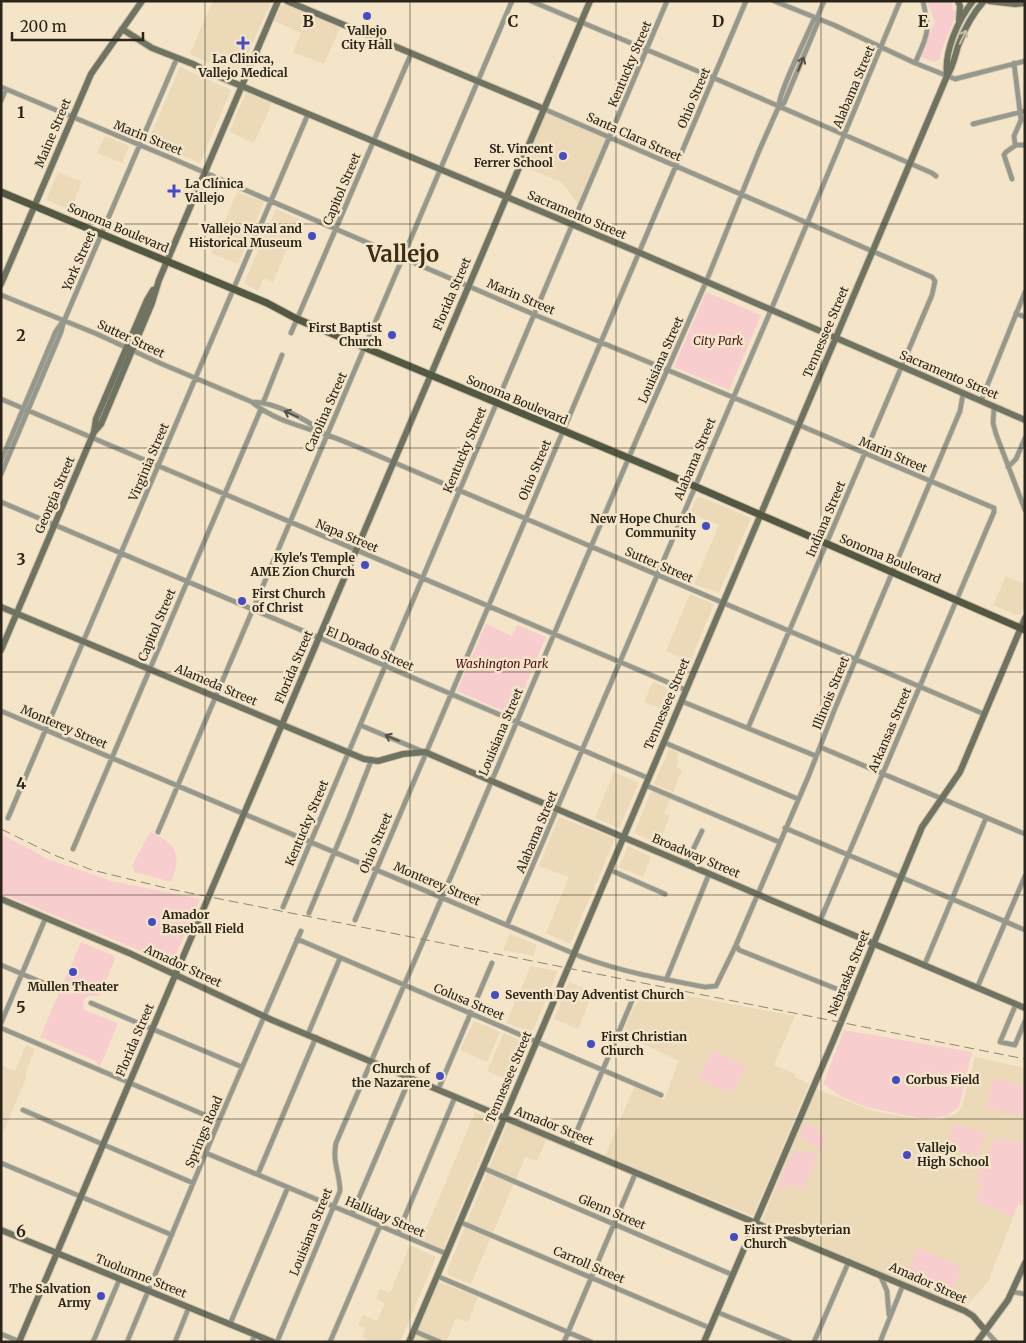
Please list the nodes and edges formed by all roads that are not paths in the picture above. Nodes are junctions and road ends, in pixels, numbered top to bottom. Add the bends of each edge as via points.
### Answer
1 (142, 1) edge
2 (278, 1) edge
3 (286, 1) edge
4 (512, 1) edge
5 (531, 1) edge
6 (590, 1) edge
7 (667, 1) edge
8 (746, 1) edge
9 (774, 1) edge
10 (824, 1) edge
11 (900, 1) edge
12 (923, 1) edge
13 (958, 1) edge
14 (973, 1) edge
15 (984, 1) edge
16 (989, 1) edge
17 (1025, 3) edge
18 (817, 18) junction
19 (581, 21) junction
20 (959, 25) junction
21 (122, 30) junction
22 (881, 48) junction
23 (647, 50) junction
24 (411, 54) junction
25 (177, 58) junction
26 (1025, 61) edge
27 (915, 62) junction
28 (1014, 64) junction
29 (946, 76) junction
30 (714, 78) junction
31 (477, 82) junction
32 (241, 86) junction
33 (4, 88) edge
34 (1, 101) edge
35 (779, 106) junction
36 (544, 109) junction
37 (1022, 112) edge
38 (308, 114) junction
39 (73, 118) junction
40 (973, 124) dead end
41 (1020, 126) junction
42 (1025, 131) edge
43 (844, 135) junction
44 (609, 137) junction
45 (374, 141) junction
46 (139, 145) junction
47 (1016, 145) junction
48 (1025, 145) edge
49 (910, 163) junction
50 (675, 167) junction
51 (439, 170) junction
52 (204, 173) junction
53 (936, 176) dead end
54 (1012, 179) dead end
55 (1, 192) edge
56 (741, 195) junction
57 (506, 197) junction
58 (271, 201) junction
59 (35, 205) junction
60 (807, 222) junction
61 (572, 226) junction
62 (335, 229) junction
63 (102, 234) junction
64 (872, 250) junction
65 (638, 252) junction
66 (402, 258) junction
67 (167, 261) junction
68 (706, 282) junction
69 (1, 284) edge
70 (468, 286) junction
71 (233, 289) junction
72 (1025, 292) edge
73 (1, 295) edge
74 (771, 310) junction
75 (1016, 313) junction
76 (533, 314) junction
77 (1025, 317) edge
78 (922, 318) joint
79 (297, 319) junction
80 (64, 320) junction
81 (291, 333) dead end
82 (836, 338) junction
83 (601, 342) junction
84 (365, 348) junction
85 (129, 349) junction
86 (282, 355) dead end
87 (901, 367) junction
88 (667, 370) junction
89 (430, 376) junction
90 (196, 378) junction
91 (966, 395) junction
92 (732, 397) junction
93 (1, 399) edge
94 (252, 402) junction
95 (986, 402) junction
96 (263, 403) junction
97 (496, 403) junction
98 (26, 409) junction
99 (261, 409) junction
100 (1025, 420) edge
101 (799, 425) junction
102 (562, 431) junction
103 (326, 434) junction
104 (93, 435) junction
105 (1025, 438) edge
106 (864, 454) junction
107 (628, 458) junction
108 (1, 461) edge
109 (393, 462) junction
110 (158, 465) junction
111 (1008, 467) junction
112 (1, 474) edge
113 (931, 482) junction
114 (694, 486) junction
115 (458, 490) junction
116 (224, 494) junction
117 (1, 502) edge
118 (1025, 510) edge
119 (760, 515) junction
120 (525, 518) junction
121 (290, 522) junction
122 (54, 526) junction
123 (826, 544) junction
124 (590, 547) junction
125 (979, 547) joint
126 (356, 550) junction
127 (120, 554) junction
128 (892, 572) junction
129 (657, 575) junction
130 (421, 578) junction
131 (186, 582) junction
132 (956, 600) junction
133 (722, 603) junction
134 (487, 606) junction
135 (1, 607) edge
136 (252, 610) junction
137 (17, 614) junction
138 (1025, 618) edge
139 (1023, 629) edge
140 (789, 631) junction
141 (553, 635) junction
142 (319, 638) junction
143 (83, 641) junction
144 (1, 650) edge
145 (855, 659) junction
146 (620, 663) junction
147 (385, 667) junction
148 (149, 669) junction
149 (920, 686) junction
150 (686, 690) junction
151 (450, 694) junction
152 (216, 697) junction
153 (681, 701) junction
154 (1, 711) edge
155 (984, 714) junction
156 (516, 722) junction
157 (360, 724) junction
158 (281, 725) junction
159 (748, 728) junction
160 (45, 730) junction
161 (663, 742) junction
162 (820, 747) junction
163 (583, 751) junction
164 (347, 752) junction
165 (425, 752) junction
166 (816, 756) junction
167 (111, 758) junction
168 (371, 761) junction
169 (882, 774) junction
170 (648, 778) junction
171 (491, 781) junction
172 (178, 786) junction
173 (645, 786) junction
174 (942, 798) junction
175 (798, 799) junction
176 (557, 810) junction
177 (244, 813) junction
178 (8, 818) dead end
179 (986, 818) junction
180 (786, 828) junction
181 (702, 831) dead end
182 (158, 832) dead end
183 (1025, 834) edge
184 (623, 838) junction
185 (310, 842) junction
186 (779, 842) junction
187 (74, 849) dead end
188 (334, 852) junction
189 (848, 854) junction
190 (686, 864) junction
191 (376, 869) junction
192 (610, 870) junction
193 (710, 874) junction
194 (1025, 876) edge
195 (901, 877) junction
196 (665, 894) dead end
197 (758, 895) junction
198 (442, 897) junction
199 (1, 899) edge
200 (952, 899) junction
201 (282, 907) dead end
202 (309, 913) dead end
203 (46, 917) junction
204 (355, 920) dead end
205 (820, 921) junction
206 (1005, 922) junction
207 (507, 925) junction
208 (1025, 930) edge
209 (301, 931) dead end
210 (298, 940) junction
211 (873, 943) junction
212 (736, 945) junction
213 (574, 954) junction
214 (340, 958) junction
215 (492, 963) dead end
216 (1, 965) edge
217 (924, 966) junction
218 (22, 974) junction
219 (175, 975) junction
220 (666, 980) junction
221 (403, 985) junction
222 (705, 987) joint
223 (977, 988) junction
224 (60, 990) dead end
225 (852, 995) junction
226 (634, 996) dead end
227 (91, 1003) dead end
228 (1016, 1004) junction
229 (1025, 1008) edge
230 (471, 1014) junction
231 (264, 1016) junction
232 (1025, 1021) edge
233 (1, 1023) edge
234 (1, 1028) edge
235 (152, 1030) junction
236 (308, 1034) junction
237 (316, 1038) junction
238 (536, 1042) junction
239 (371, 1060) junction
240 (242, 1067) junction
241 (603, 1070) junction
242 (410, 1078) junction
243 (129, 1083) junction
244 (438, 1090) junction
245 (661, 1095) dead end
246 (455, 1097) junction
247 (23, 1110) dead end
248 (504, 1117) junction
249 (219, 1121) junction
250 (103, 1144) junction
251 (571, 1145) junction
252 (206, 1153) junction
253 (1, 1163) edge
254 (483, 1168) junction
255 (636, 1172) junction
256 (258, 1174) junction
257 (193, 1183) junction
258 (288, 1187) junction
259 (80, 1197) junction
260 (334, 1206) junction
261 (352, 1214) junction
262 (460, 1222) junction
263 (756, 1222) junction
264 (614, 1224) junction
265 (380, 1226) junction
266 (1, 1230) edge
267 (398, 1233) junction
268 (172, 1235) junction
269 (56, 1253) junction
270 (446, 1254) junction
271 (849, 1261) junction
272 (1025, 1263) edge
273 (880, 1274) junction
274 (733, 1275) junction
275 (437, 1276) junction
276 (592, 1277) junction
277 (120, 1278) junction
278 (903, 1285) junction
279 (149, 1290) junction
280 (1013, 1292) junction
281 (1025, 1294) edge
282 (189, 1307) junction
283 (717, 1312) junction
284 (889, 1317) junction
285 (230, 1324) junction
286 (710, 1328) junction
287 (985, 1330) junction
288 (414, 1331) junction
289 (568, 1332) junction
290 (1, 1334) edge
291 (255, 1334) junction
292 (19, 1342) edge
293 (93, 1342) edge
294 (128, 1342) edge
295 (175, 1342) edge
296 (252, 1342) edge
297 (273, 1342) edge
298 (277, 1342) edge
299 (330, 1342) edge
300 (409, 1342) edge
301 (440, 1342) edge
302 (564, 1342) edge
303 (591, 1342) edge
304 (704, 1342) edge
305 (790, 1342) edge
306 (814, 1342) edge
307 (880, 1342) edge
308 (977, 1342) edge
309 (996, 1342) edge

1 - 21 main road, Maine Street
2 - 32 main road, Georgia Street
3 - 24 main road, Santa Clara Street
4 - 31 street, Carolina Street
5 - 19 street
6 - 19 main road, Florida Street
7 - 23 street, Kentucky Street
8 - 30 street, Ohio Street
9 - 18 street
10 - 18 street, Louisiana Street
11 - 22 street, Alabama Street
12 - 27 street via 928,35
13 - 20 main road
14 - 20 main road, Tennessee Street
29 -> 15 main road, Tennessee Street via 966,30
16 - 17 main road
18 - 22 street
18 - 35 street, Louisiana Street via 784,103
19 - 23 street
19 - 36 main road, Florida Street
20 - 29 main road, Tennessee Street via 949,51
21 - 25 main road, Sacramento Street
21 - 39 main road, Maine Street via 91,74
22 - 27 street
22 - 43 street, Alabama Street
23 - 30 street
23 - 44 street, Kentucky Street
24 - 31 main road, Santa Clara Street
24 - 45 street, Capitol Street
25 - 32 main road, Sacramento Street
25 - 46 street, York Street
26 - 28 street
27 - 29 street
28 - 29 street via 955,79
28 - 37 street
29 - 49 main road, Tennessee Street
30 - 35 street
30 - 50 street, Ohio Street
31 - 36 main road, Santa Clara Street
31 - 51 street, Carolina Street
32 - 38 main road, Sacramento Street
32 - 52 main road, Georgia Street
33 - 34 street
33 - 39 street, Marin Street
35 - 43 street
35 - 56 street, Louisiana Street
36 - 44 street, Santa Clara Street
36 - 57 main road, Florida Street
37 - 40 street
37 - 41 street
38 - 45 main road, Sacramento Street
38 - 58 street, Virginia Street
39 - 46 street, Marin Street
39 - 59 main road, Maine Street
41 - 42 street
41 - 47 street via 1014,136
43 - 49 street
43 - 60 street, Alabama Street
44 - 50 street, Santa Clara Street
44 - 61 street, Kentucky Street
45 - 51 main road, Sacramento Street
45 - 62 street, Capitol Street
46 - 52 street, Marin Street
46 - 63 street, York Street
47 - 48 street
47 - 54 street via 1004,155
49 - 53 street
49 - 64 main road, Tennessee Street
50 - 56 street, Santa Clara Street
50 - 65 street, Ohio Street
51 - 57 main road, Sacramento Street
51 - 66 street, Carolina Street
52 - 58 street, Marin Street
52 - 67 main road, Georgia Street
55 - 59 main road, Sonoma Boulevard
56 - 60 street, Santa Clara Street
56 - 68 street, Louisiana Street
57 - 61 main road, Sacramento Street
57 - 70 main road, Florida Street
58 - 62 street, Marin Street
58 - 71 street, Virginia Street
59 - 63 main road, Sonoma Boulevard
59 - 69 main road, Maine Street
60 - 64 street, Santa Clara Street
60 - 74 street, Alabama Street
61 - 65 main road, Sacramento Street
61 - 76 street, Kentucky Street
62 - 66 street, Marin Street
62 - 79 street, Capitol Street
63 - 67 main road, Sonoma Boulevard
63 - 80 street, York Street
64 - 78 street, Santa Clara Street via 935,281
64 - 82 main road, Tennessee Street
65 - 68 main road, Sacramento Street
65 - 83 street, Ohio Street
66 - 70 street, Marin Street
66 - 84 street, Carolina Street
67 - 71 main road, Sonoma Boulevard
67 - 85 main road, Georgia Street via 147,300
68 - 74 main road, Sacramento Street
68 - 88 street, Louisiana Street
70 - 76 street, Marin Street
70 - 89 main road, Florida Street
71 - 79 main road, Sonoma Boulevard
71 - 90 street, Virginia Street
72 - 75 street
73 - 80 street, Sutter Street
74 - 82 main road, Sacramento Street
74 - 92 street, Alabama Street
75 - 77 street
75 - 95 street via 995,365
76 - 83 street, Marin Street
76 - 97 street, Kentucky Street
78 - 87 street, Indiana Street
79 - 81 street, Capitol Street
79 - 84 main road, Sonoma Boulevard
80 - 85 street, Sutter Street
80 - 98 street, York Street
82 - 87 main road, Sacramento Street
82 - 101 main road, Tennessee Street
83 - 88 street, Marin Street
83 - 102 street, Ohio Street
84 - 89 main road, Sonoma Boulevard
84 - 103 street, Carolina Street
85 - 90 street, Sutter Street
85 - 104 main road, Georgia Street via 96,419
86 - 96 street
87 - 91 main road, Sacramento Street
87 - 106 street, Indiana Street
88 - 92 street, Marin Street
88 - 107 street, Louisiana Street
89 - 97 main road, Sonoma Boulevard
89 - 109 main road, Florida Street
90 - 94 street, Sutter Street
90 - 110 street, Virginia Street
91 - 95 main road, Sacramento Street
91 - 113 street, Illinois Street
92 - 101 street, Marin Street
92 - 114 street, Alabama Street
93 - 98 street, Napa Street
94 - 96 street, Sutter Street
94 - 99 street, Sutter Street
95 - 100 main road, Sacramento Street
95 - 111 street via 993,414 994,428
103 -> 96 street, Sutter Street via 313,424
97 - 102 main road, Sonoma Boulevard
97 - 115 street, Kentucky Street
98 - 104 street, Napa Street
98 - 108 street
98 - 112 street, York Street
99 - 103 street, Sutter Street
99 - 116 street, Capitol Street
101 - 106 street, Marin Street
101 - 119 main road, Tennessee Street
102 - 107 main road, Sonoma Boulevard
102 - 120 street, Ohio Street
103 - 109 street, Sutter Street
103 - 121 street, Carolina Street
104 - 110 street, Napa Street
104 - 122 main road, Georgia Street
105 - 111 street via 1016,459
106 - 113 street, Marin Street
106 - 123 street, Indiana Street
107 - 114 main road, Sonoma Boulevard
107 - 124 street, Louisiana Street
109 - 115 street, Sutter Street
109 - 126 main road, Florida Street
110 - 116 street, Napa Street
110 - 127 street, Virginia Street
111 - 118 street
113 - 125 street, Marin Street via 994,508
113 - 128 street, Illinois Street
114 - 119 main road, Sonoma Boulevard
114 - 129 street, Alabama Street
115 - 120 street, Sutter Street
115 - 130 street, Kentucky Street
116 - 121 street, Napa Street
116 - 131 street, Capitol Street
117 - 122 street, El Dorado Street
119 - 123 main road, Sonoma Boulevard
119 - 133 main road, Tennessee Street
120 - 124 street, Sutter Street
120 - 134 street, Ohio Street
121 - 126 street, Napa Street
121 - 136 street, Carolina Street
122 - 127 street, El Dorado Street
122 - 137 main road, Georgia Street
123 - 128 main road, Sonoma Boulevard
123 - 140 street, Indiana Street
124 - 129 street, Sutter Street
124 - 141 street, Louisiana Street
125 - 132 street, Arkansas Street
126 - 130 street, Napa Street
126 - 142 main road, Florida Street
127 - 131 street, El Dorado Street
127 - 143 street, Virginia Street
128 - 132 main road, Sonoma Boulevard
128 - 145 street, Illinois Street
129 - 133 street, Sutter Street
129 - 146 street, Alabama Street
130 - 134 street, Napa Street
130 - 147 street, Kentucky Street
131 - 136 street, El Dorado Street
131 - 148 street, Capitol Street
132 - 139 main road, Sonoma Boulevard
132 - 149 street, Arkansas Street
133 - 140 street, Sutter Street
133 - 150 main road, Tennessee Street
134 - 141 street, Napa Street
134 - 151 street, Ohio Street
135 - 137 main road, Alameda Street
136 - 142 street, El Dorado Street
136 - 152 street, Carolina Street
137 - 143 main road, Alameda Street
137 - 144 main road, Georgia Street
138 - 139 main road, Nebraska Street
139 - 155 main road, Nebraska Street
140 - 145 street, Sutter Street
140 - 159 street, Indiana Street
141 - 146 street, Napa Street
141 - 156 street, Louisiana Street
142 - 147 street, El Dorado Street
142 - 158 main road, Florida Street
143 - 148 main road, Alameda Street
143 - 160 street, Virginia Street
145 - 149 street, Sutter Street
145 - 162 street, Illinois Street
146 - 150 street, Napa Street
146 - 163 street, Alabama Street
147 - 151 street, El Dorado Street
147 - 157 street, Kentucky Street
148 - 152 main road, Alameda Street
148 - 167 street, Capitol Street
149 - 155 street, Sutter Street
149 - 169 street, Arkansas Street
150 - 153 main road, Tennessee Street
151 - 156 street, El Dorado Street
151 - 165 street, Ohio Street
152 - 158 main road, Alameda Street
152 - 172 street, Carolina Street
153 - 159 street
153 - 161 main road, Tennessee Street
154 - 160 street, Monterey Street
155 - 174 main road, Nebraska Street via 960,772
156 - 163 street, El Dorado Street
156 - 171 street, Louisiana Street
157 - 164 street, Kentucky Street
165 -> 157 street, Broadway Street
158 - 164 main road, Alameda Street
158 - 177 main road, Florida Street
159 - 166 street
160 - 167 street, Monterey Street
160 - 178 street, Virginia Street
161 - 170 main road, Tennessee Street
161 - 175 street
162 - 166 street, Illinois Street
162 - 169 street
163 - 170 street, El Dorado Street
163 - 176 street, Alabama Street
164 - 168 main road, Alameda Street
164 - 185 street, Kentucky Street
165 - 168 main road
165 - 171 main road, Broadway Street
165 - 191 street, Ohio Street
166 - 175 street, Illinois Street
167 - 172 street, Monterey Street
167 - 187 street, Capitol Street
168 - 188 street
169 - 174 street
169 - 189 street, Arkansas Street
170 - 173 main road, Tennessee Street
171 - 176 main road, Broadway Street
171 - 198 street, Louisiana Street
172 - 177 street, Monterey Street
172 - 182 street, Carolina Street
173 - 184 main road, Tennessee Street
173 - 186 street
174 - 179 street
174 - 195 main road, Nebraska Street via 922,827
175 - 180 street, Illinois Street
176 - 184 main road, Broadway Street
176 - 207 street, Alabama Street
177 - 185 street, Monterey Street
177 - 219 main road, Florida Street
179 - 183 street
179 - 200 street
180 - 186 street, Illinois Street
180 - 189 street
181 - 190 street
184 - 190 main road, Broadway Street
184 - 192 main road, Tennessee Street
185 - 188 street, Monterey Street
185 - 201 street, Kentucky Street
186 - 197 street, Illinois Street
188 - 191 street, Monterey Street
188 - 202 street
189 - 195 street
189 - 205 street, Arkansas Street
190 - 193 main road, Broadway Street
191 - 198 street, Monterey Street
191 - 204 street, Ohio Street
192 - 196 street
192 - 213 main road, Tennessee Street
193 - 197 main road, Broadway Street
193 - 220 street
194 - 206 street
195 - 200 street
195 - 211 main road, Nebraska Street
197 - 205 main road, Broadway Street
197 - 212 street, Illinois Street
198 - 207 street, Monterey Street
198 - 221 street, Louisiana Street
199 - 203 main road, Amador Street
200 - 206 street
200 - 217 street
203 - 218 street
203 - 219 main road, Amador Street
205 - 211 main road, Broadway Street
206 - 208 street
206 - 223 street
207 - 213 street, Monterey Street
209 - 210 street, Springs Road
210 - 214 street, Colusa Street
210 - 231 street, Springs Road
211 - 217 main road, Broadway Street
211 - 225 main road, Nebraska Street
212 - 222 street, Illinois Street via 718,984
212 - 225 street via 739,950
213 - 220 street, Monterey Street via 607,966
213 - 238 main road, Tennessee Street
214 - 221 street, Colusa Street
214 - 236 street
215 - 230 street
216 - 218 street
217 - 223 main road, Broadway Street
218 - 224 street
218 - 233 street
219 - 231 main road, Amador Street
219 - 235 main road, Florida Street
220 - 222 street, Monterey Street
221 - 230 street, Colusa Street
221 - 239 street, Louisiana Street
223 - 228 main road, Broadway Street
225 - 263 main road, Nebraska Street
226 - 241 street
227 - 235 street
228 - 229 main road, Broadway Street
228 - 232 street via 1000,1042 1015,1045
230 - 238 street, Colusa Street
230 - 244 street
231 - 236 main road, Amador Street
231 - 240 street, Springs Road
234 - 243 street
235 - 240 street
235 - 243 main road, Florida Street
236 - 237 main road, Amador Street
237 - 239 main road, Amador Street
237 - 256 street
238 - 241 street, Colusa Street
238 - 248 main road, Tennessee Street
239 - 242 main road, Amador Street
239 - 260 street, Louisiana Street via 336,1143 334,1158 340,1191
240 - 249 street, Springs Road
241 - 245 street, Colusa Street
241 - 251 street
242 - 244 main road, Amador Street
242 - 261 street
243 - 249 street
243 - 250 main road, Florida Street
244 - 246 main road, Amador Street
246 - 248 main road, Amador Street
246 - 267 street
247 - 250 street
248 - 251 main road, Amador Street
248 - 254 main road, Tennessee Street
249 - 252 street, Springs Road
250 - 257 street
250 - 259 main road, Florida Street
251 - 255 main road, Amador Street
252 - 256 street, Halliday Street
252 - 257 street, Springs Road
253 - 259 street
254 - 262 main road, Tennessee Street
254 - 264 street, Glenn Street
255 - 263 main road, Amador Street
255 - 264 street
256 - 258 street, Halliday Street
257 - 268 street, Springs Road
258 - 260 street, Halliday Street
258 - 285 street
259 - 268 street
259 - 269 main road, Florida Street
260 - 261 street, Halliday Street
260 - 298 street, Louisiana Street
261 - 265 street, Halliday Street
262 - 270 main road, Tennessee Street
262 - 276 street, Carroll Street
263 - 271 main road, Amador Street
263 - 274 main road, Nebraska Street
264 - 274 street, Glenn Street
264 - 276 street
265 - 267 street, Halliday Street
265 - 299 street
266 - 269 main road, Tuolumne Street
267 - 270 street, Halliday Street
268 - 279 street, Springs Road
269 - 277 main road, Tuolumne Street
269 - 292 main road, Florida Street
270 - 275 main road, Tennessee Street
271 - 273 main road, Amador Street
271 - 306 street
272 - 280 main road
273 - 278 main road, Amador Street
273 - 284 street via 887,1291
274 - 283 main road, Nebraska Street
275 - 288 main road, Tennessee Street
275 - 289 street
276 - 286 street, Carroll Street
276 - 289 street
277 - 279 main road, Tuolumne Street
277 - 293 street
278 - 284 street
278 - 287 main road, Amador Street via 970,1314
279 - 282 main road, Tuolumne Street
279 - 294 street, Springs Road
280 - 281 street
280 - 287 main road
282 - 285 main road, Tuolumne Street
282 - 295 street
283 - 286 main road, Nebraska Street
283 - 305 street
284 - 307 street
285 - 291 main road, Tuolumne Street
286 - 304 main road, Nebraska Street
287 - 308 main road
287 - 309 street
288 - 300 main road, Tennessee Street
288 - 301 street
289 - 302 street
289 - 303 street
290 - 292 street
291 - 296 street
291 - 297 main road, Tuolumne Street

